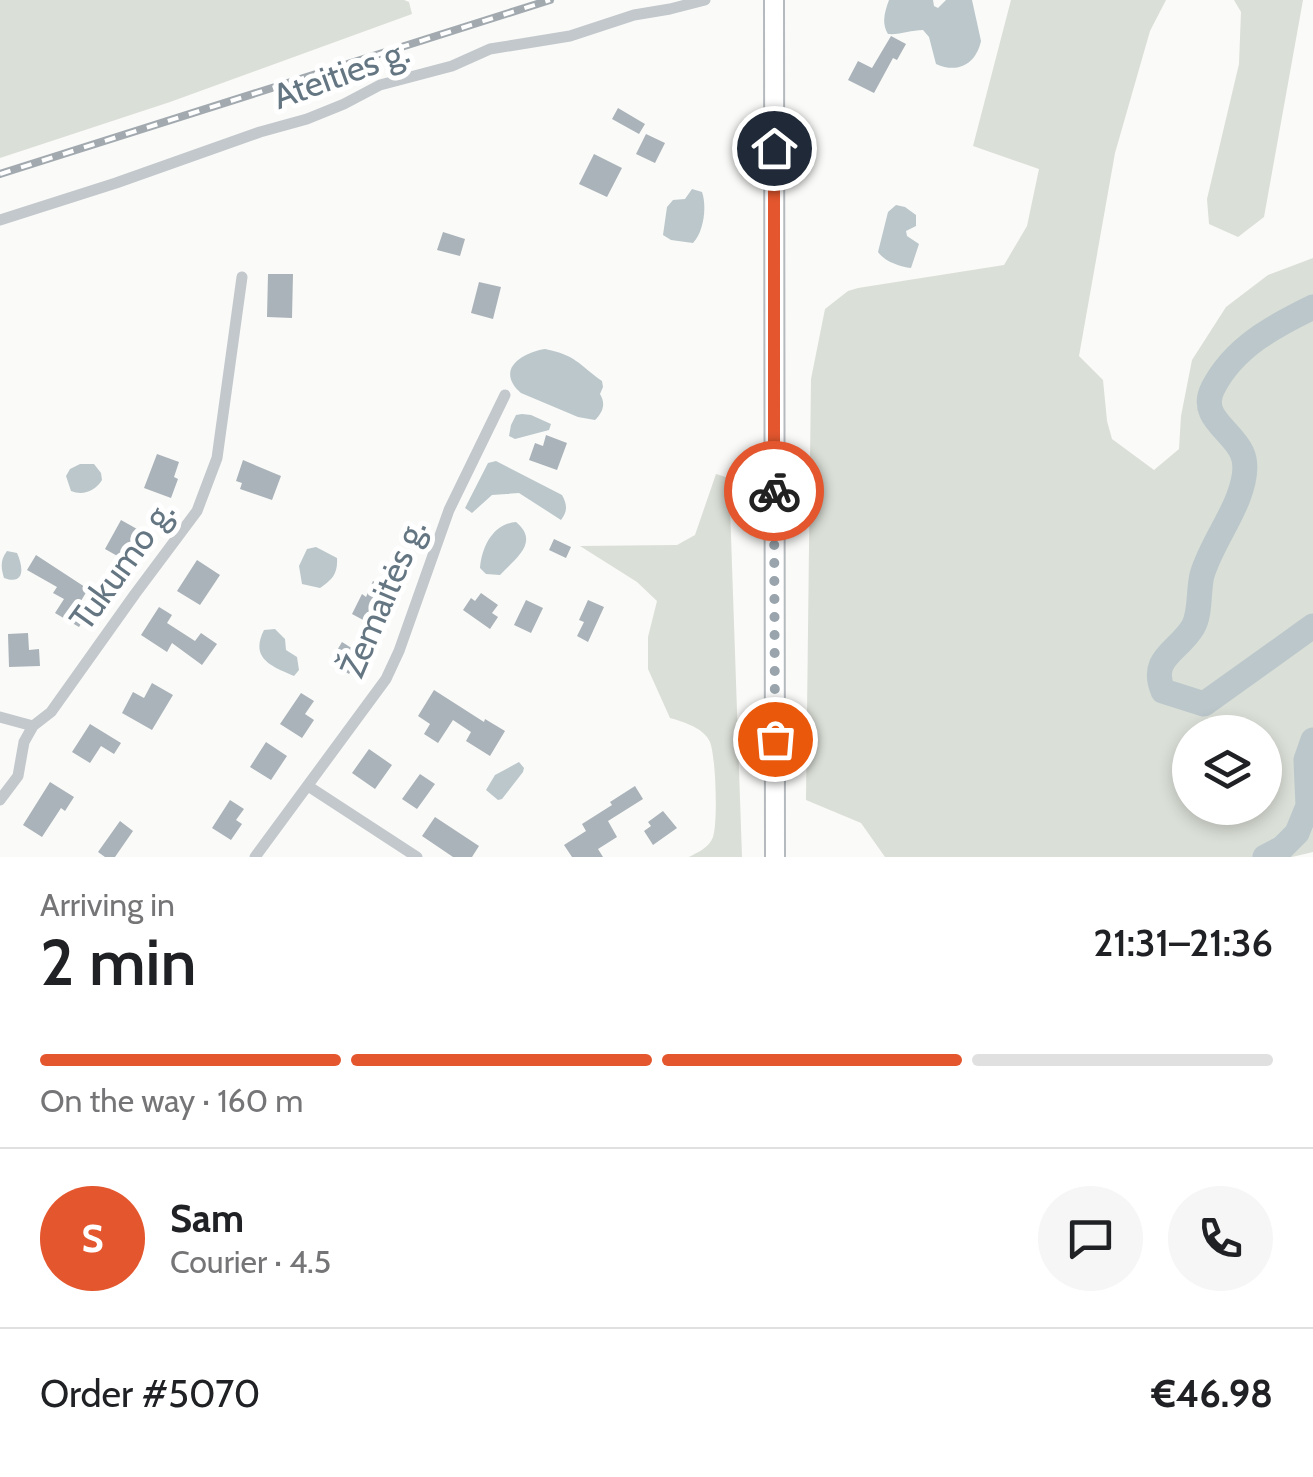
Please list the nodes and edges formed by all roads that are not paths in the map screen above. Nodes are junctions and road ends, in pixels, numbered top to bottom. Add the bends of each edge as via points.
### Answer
1 (705, 0) edge
2 (774, 0) edge
3 (0, 220) edge
4 (242, 277) dead end
5 (504, 395) dead end
6 (0, 717) edge
7 (33, 726) junction
8 (308, 786) junction
9 (0, 800) edge
10 (254, 857) edge
11 (417, 857) edge
12 (775, 857) edge

1 - 3 street, Ateities g. via 570,36 490,49
2 - 12 main road
4 - 7 street, Tukumo g. via 217,458 197,511 51,712
5 - 8 street, Žemaitės g. via 449,510 386,679
6 - 7 street
7 - 9 street, Tukumo g. via 18,776
8 - 10 street, Žemaitės g.
8 - 11 street

